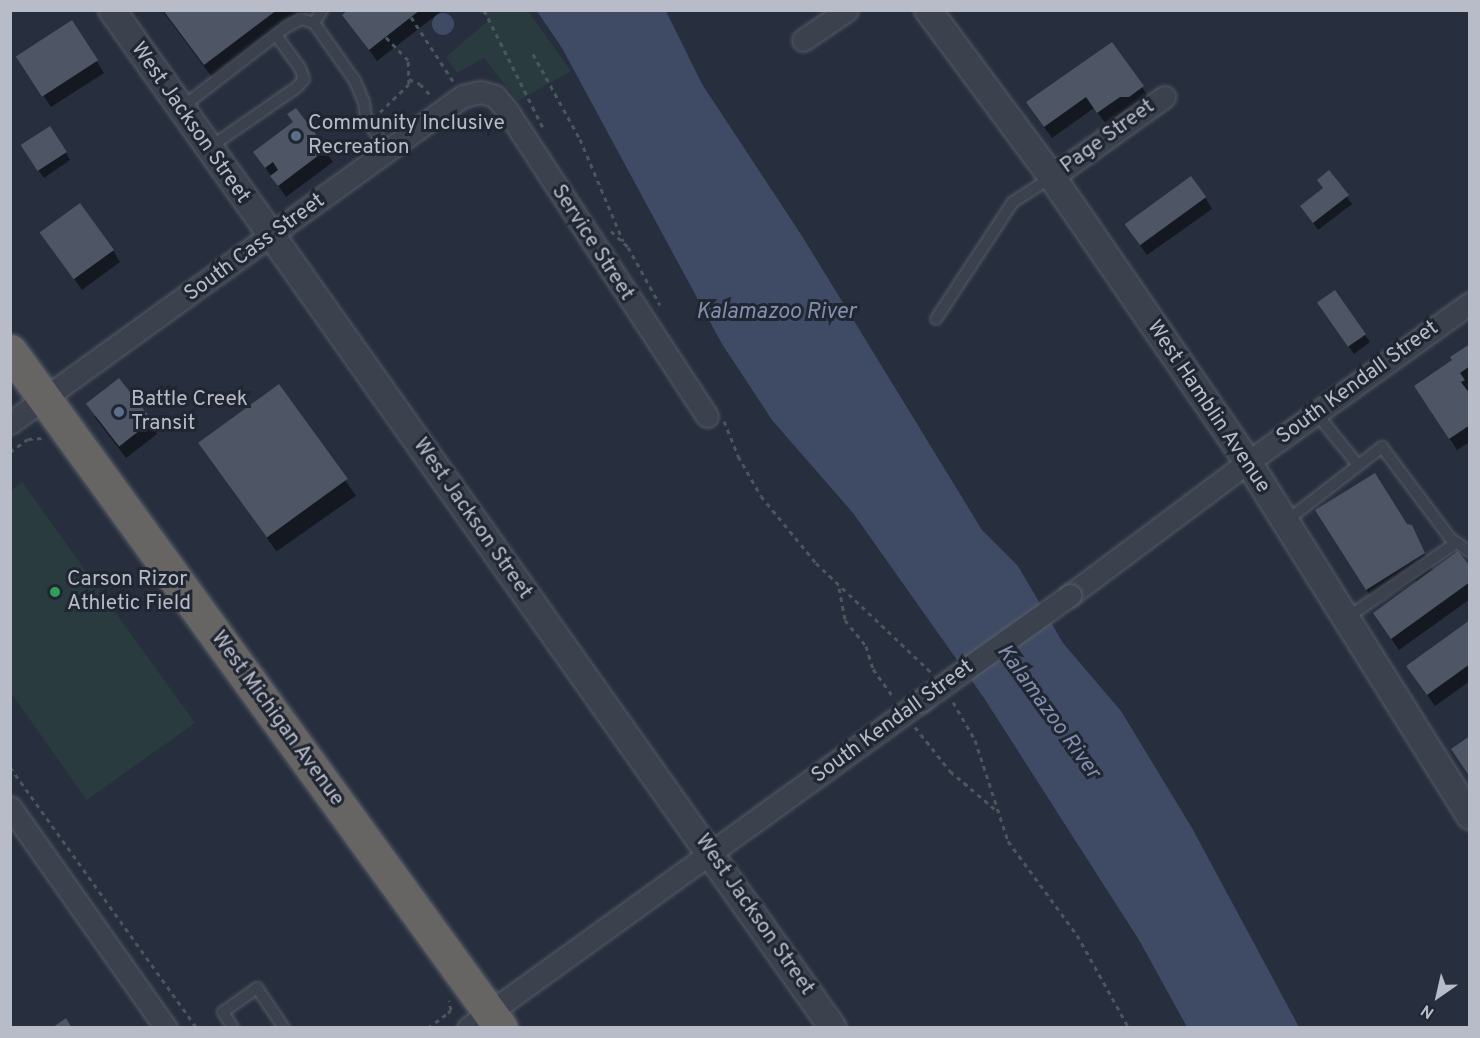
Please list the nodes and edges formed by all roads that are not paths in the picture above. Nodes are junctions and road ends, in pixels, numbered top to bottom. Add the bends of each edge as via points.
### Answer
1 (111, 10) edge
2 (322, 10) edge
3 (847, 10) edge
4 (928, 10) edge
5 (314, 23) junction
6 (276, 35) junction
7 (803, 40) dead end
8 (464, 96) joint
9 (1164, 97) dead end
10 (180, 109) junction
11 (208, 148) junction
12 (388, 152) junction
13 (1052, 177) junction
14 (271, 238) junction
15 (1470, 303) edge
16 (936, 319) dead end
17 (10, 351) edge
18 (45, 399) junction
19 (1316, 414) junction
20 (713, 415) road end
21 (10, 423) edge
22 (1248, 462) junction
23 (1358, 465) junction
24 (1285, 522) junction
25 (1456, 543) junction
26 (1470, 552) edge
27 (1345, 619) junction
28 (10, 807) edge
29 (1470, 816) edge
30 (711, 854) junction
31 (486, 1022) edge
32 (166, 1028) edge
33 (233, 1028) edge
34 (284, 1028) edge
35 (833, 1028) edge

1 - 10 street, West Jackson Street
2 - 5 lane
3 - 7 street
4 - 13 street, West Hamblin Avenue
5 - 6 lane via 301,19
5 - 12 lane via 355,81 366,118
6 - 10 lane
6 - 11 lane via 304,79
8 - 12 street, South Cass Street
8 - 20 street, Service Street via 481,92 495,96 506,109
9 - 13 street, Page Street
10 - 11 street, West Jackson Street
11 - 14 street, West Jackson Street
12 - 14 street, South Cass Street
13 - 16 lane via 1013,202
13 - 22 street, West Hamblin Avenue
14 - 18 street, South Cass Street
14 - 30 street, West Jackson Street
15 - 19 street, South Kendall Street
17 - 18 highway, West Michigan Avenue
18 - 21 street, South Cass Street
18 - 31 highway, West Michigan Avenue
19 - 22 street, South Kendall Street
19 - 23 lane
22 - 24 street, West Hamblin Avenue
22 - 30 street, South Kendall Street, bridge
23 - 24 lane
23 - 25 lane via 1382,447
24 - 27 street, West Hamblin Avenue
25 - 26 lane
25 - 27 lane
27 - 29 street, West Hamblin Avenue
28 - 32 street
30 - 31 street, South Kendall Street
30 - 35 street, West Jackson Street
33 - 34 lane via 223,1012 257,988

